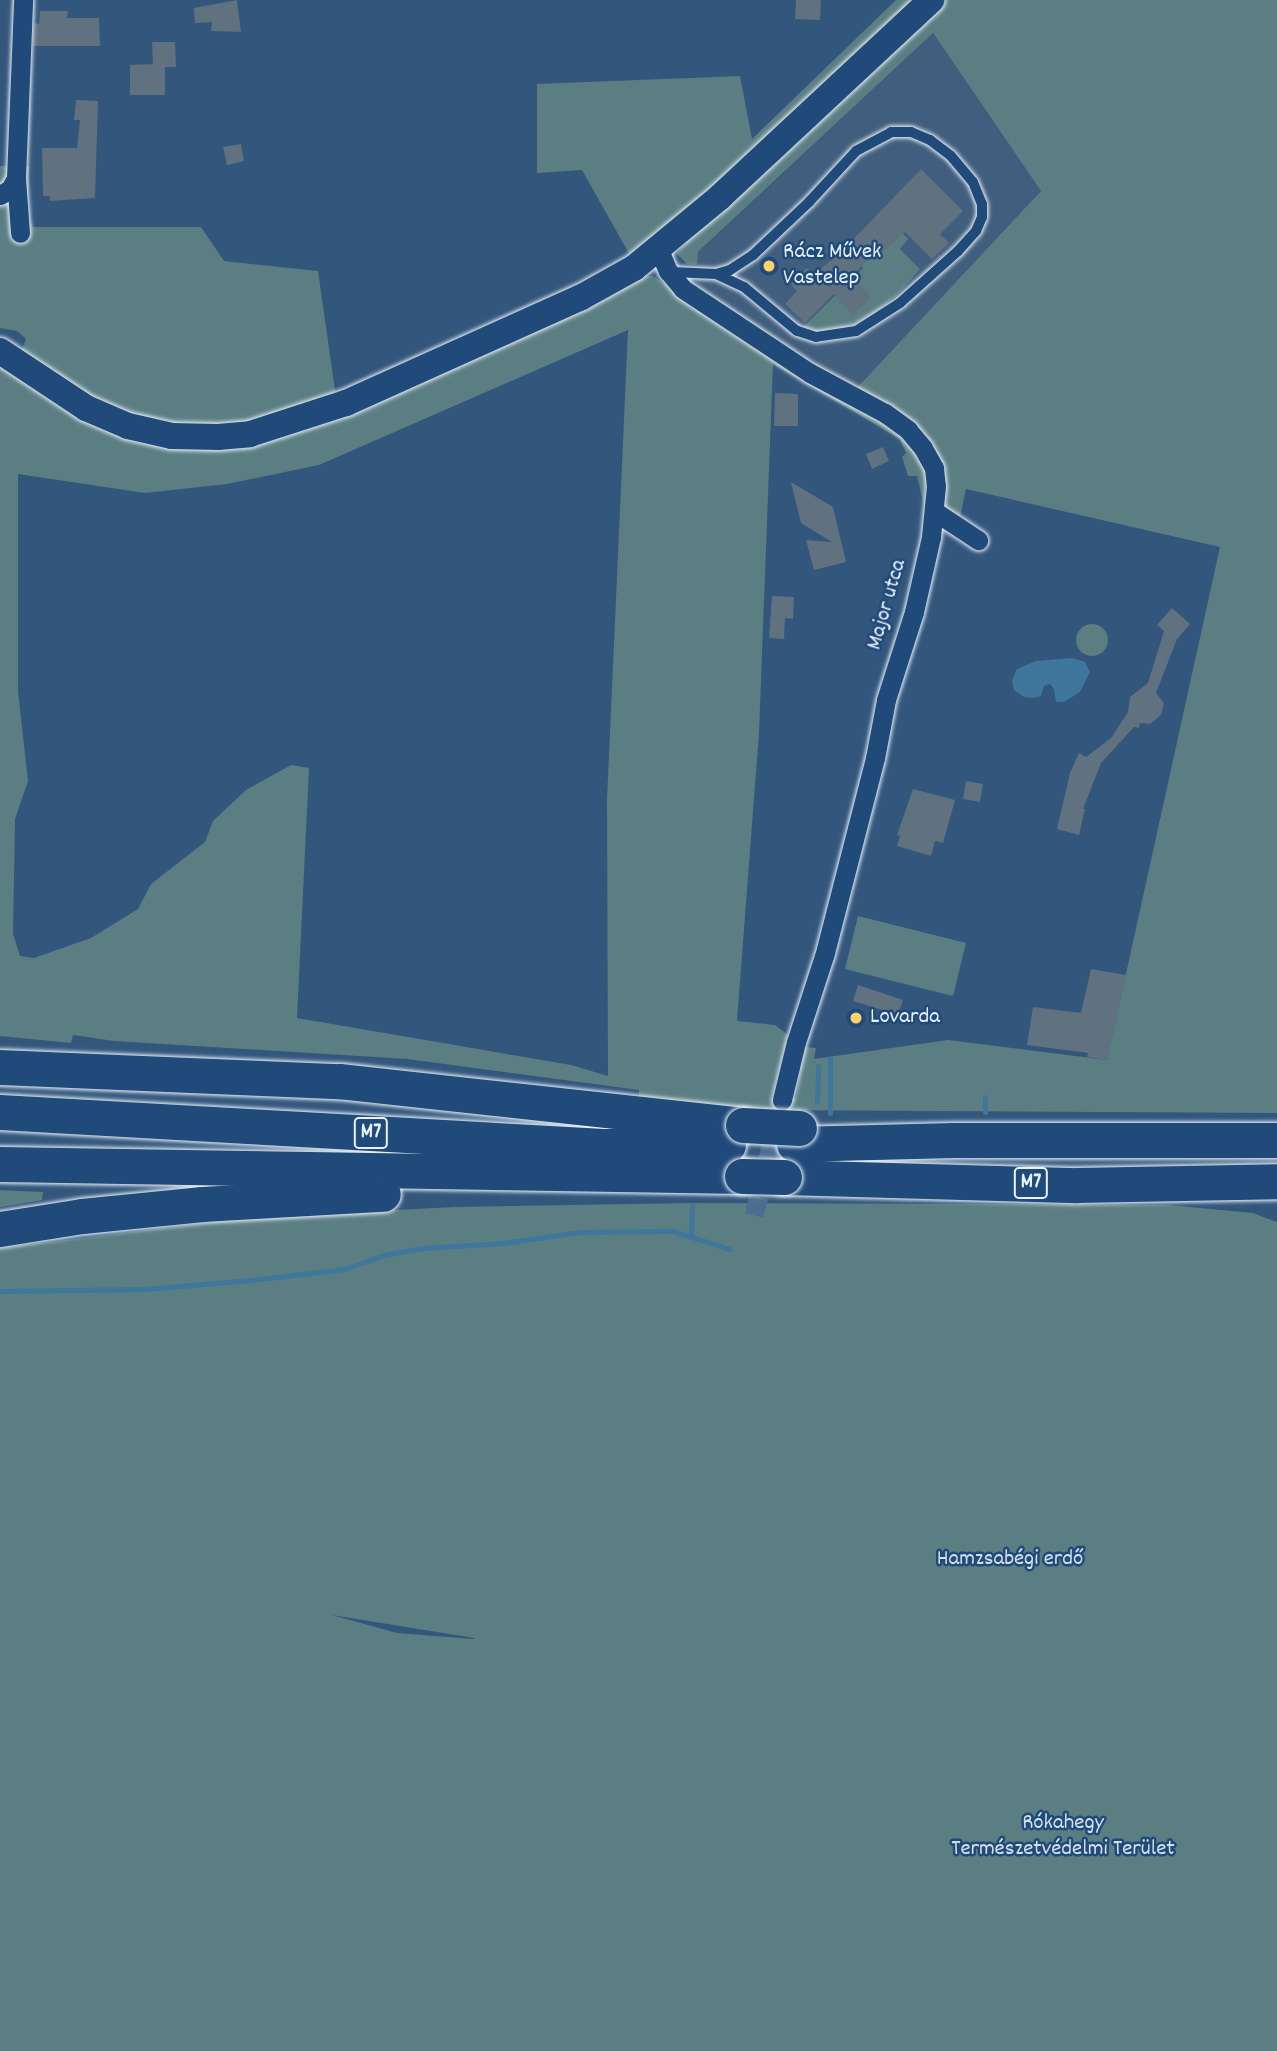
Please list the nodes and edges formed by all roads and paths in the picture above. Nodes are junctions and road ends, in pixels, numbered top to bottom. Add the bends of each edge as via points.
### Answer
1 (23, 0) edge
2 (931, 0) edge
3 (16, 178) junction
4 (0, 195) edge
5 (20, 233) dead end
6 (663, 261) junction
7 (716, 274) junction
8 (0, 351) edge
9 (934, 511) junction
10 (978, 540) dead end
11 (0, 1058) edge
12 (0, 1068) edge
13 (169, 1072) junction
14 (0, 1112) edge
15 (790, 1137) junction
16 (1277, 1140) edge
17 (742, 1148) junction
18 (0, 1164) edge
19 (708, 1175) junction
20 (1277, 1181) edge
21 (0, 1229) edge

1 - 3 street
2 - 6 main road
3 - 4 street
3 - 5 street
6 - 7 lane
6 - 8 main road via 625,274 580,299 384,387 283,425 232,436 172,436 117,422 69,399
6 - 9 street, Major utca via 682,289 810,373 908,430 934,468
7 - 7 lane via 753,255 856,151 891,132 911,132 951,156 973,182 982,204 976,231 958,251 900,303 856,331 816,337 797,331 744,287
9 - 10 street
9 - 15 street, Major utca via 914,612 886,700 824,957 796,1042
11 - 13 highway
12 - 13 highway
13 - 17 highway via 339,1080 691,1122
14 - 17 highway, M7 via 603,1146
15 - 16 highway, M7
15 - 17 highway, M7, bridge
15 - 17 highway, bridge
15 - 20 highway, M7 via 1077,1185
17 - 19 highway, M7
18 - 19 highway, M7
19 - 21 highway via 624,1192 322,1195 95,1215

